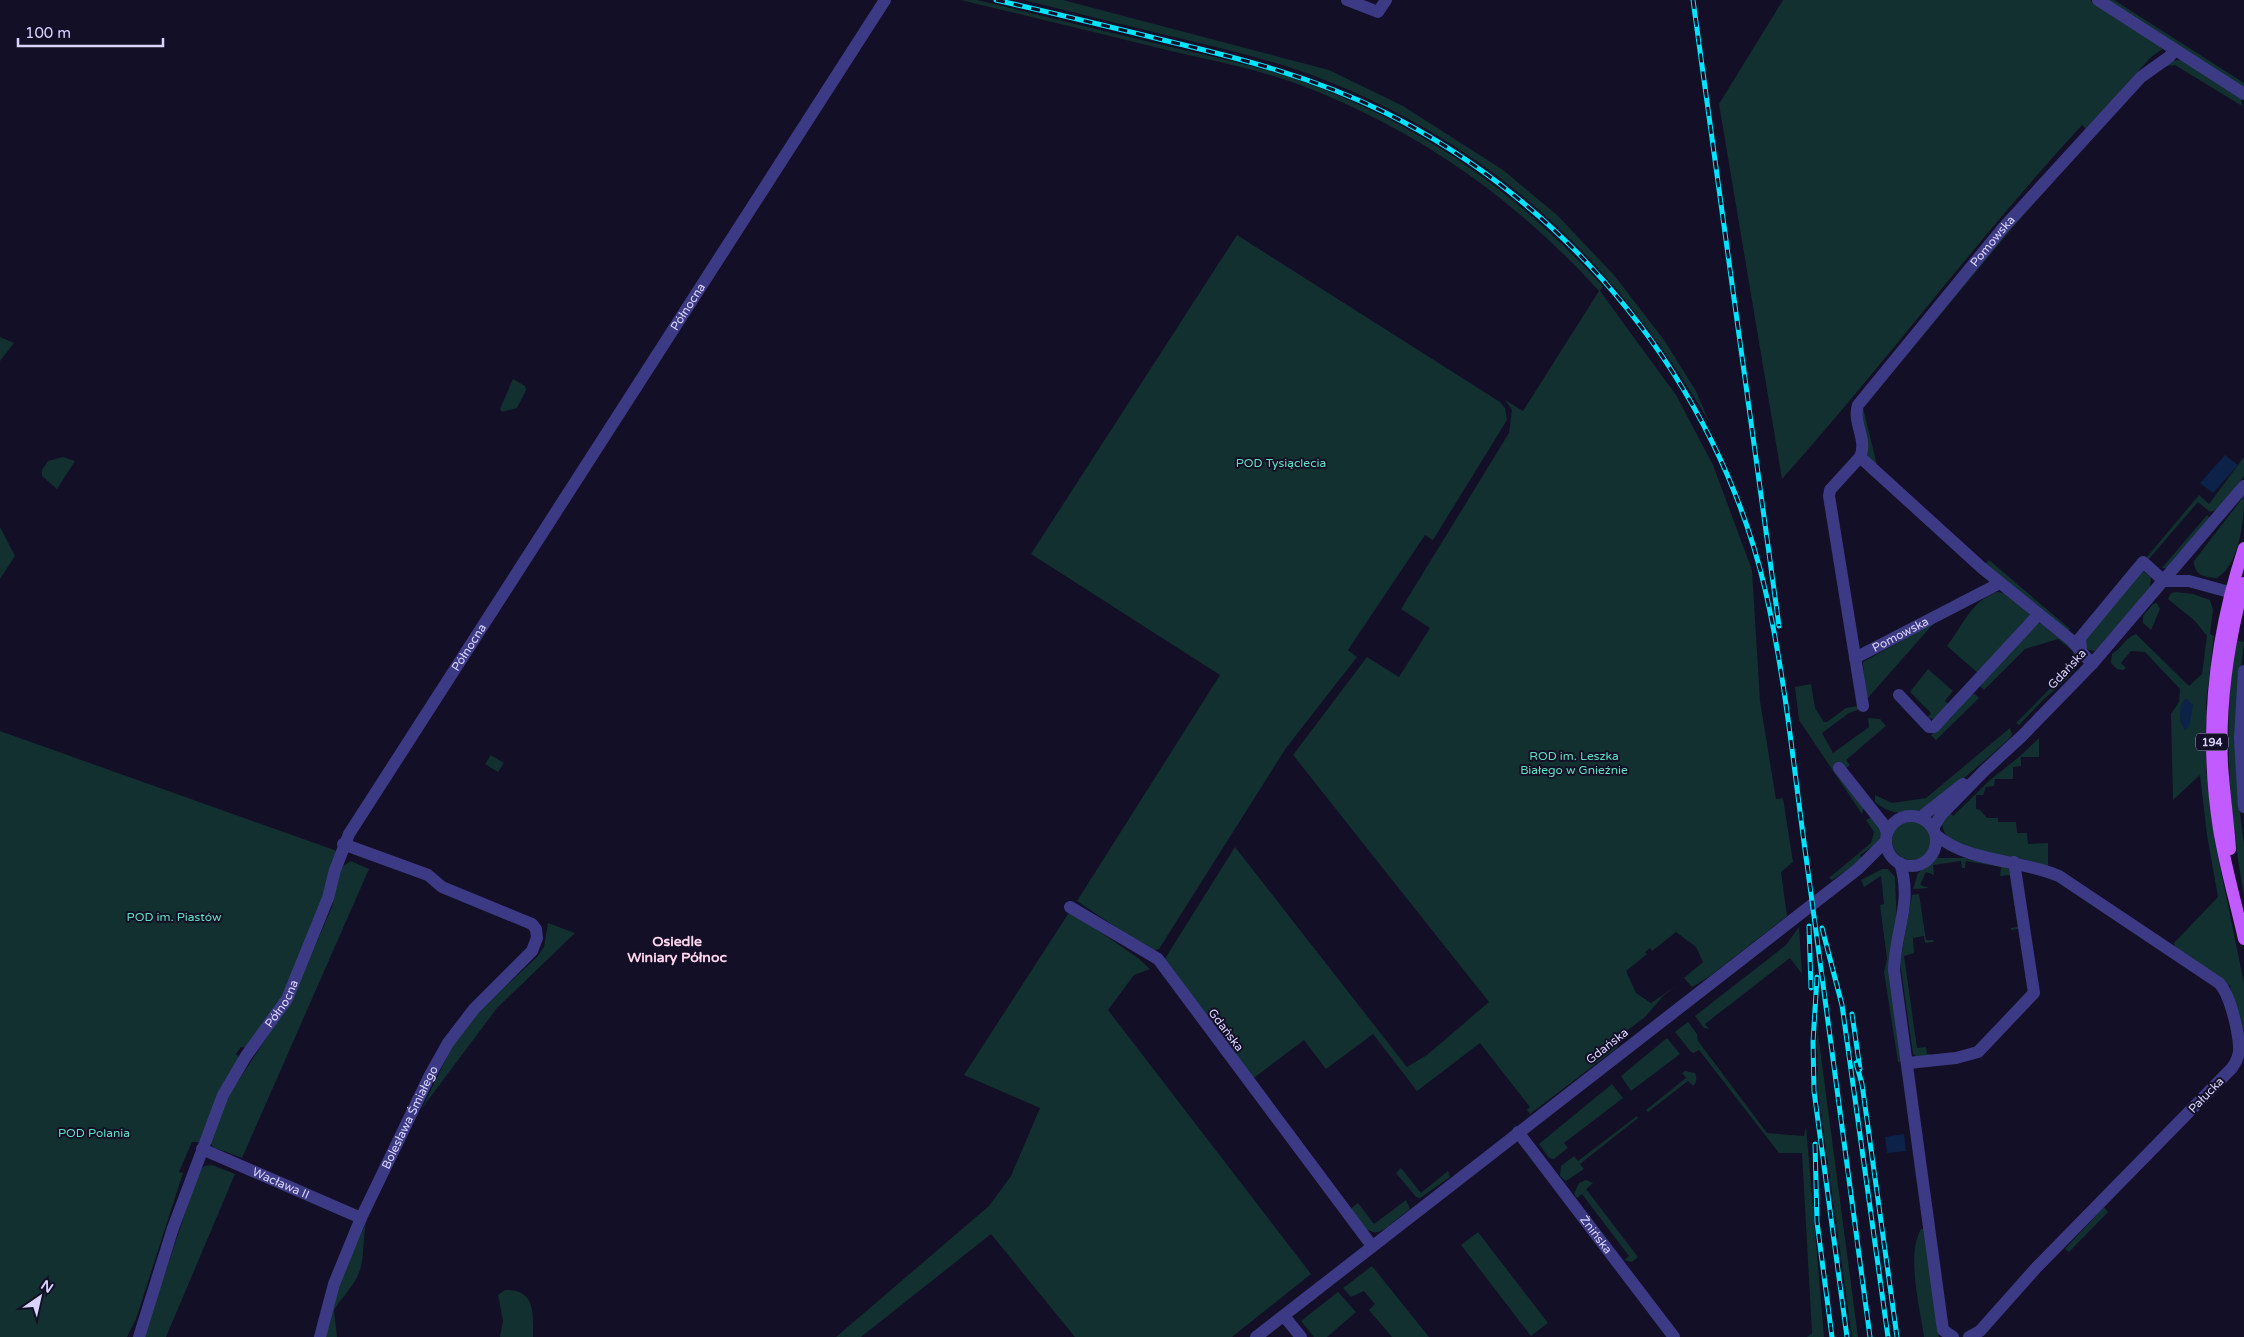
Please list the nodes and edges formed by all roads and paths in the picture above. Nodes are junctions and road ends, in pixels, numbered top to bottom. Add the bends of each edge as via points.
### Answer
1 (885, 0) edge
2 (1347, 0) edge
3 (1386, 0) edge
4 (2098, 0) edge
5 (2175, 50) junction
6 (2244, 94) edge
7 (1860, 457) junction
8 (2244, 486) edge
9 (2244, 548) edge
10 (2164, 581) junction
11 (2000, 583) junction
12 (2240, 592) edge
13 (2040, 614) junction
14 (2081, 651) junction
15 (1855, 658) junction
16 (2092, 664) junction
17 (2244, 671) edge
18 (1899, 696) dead end
19 (1863, 706) dead end
20 (1839, 768) dead end
21 (1984, 770) junction
22 (1868, 803) junction
23 (2244, 807) edge
24 (1921, 817) junction
25 (1898, 819) junction
26 (1934, 831) junction
27 (1887, 837) junction
28 (344, 844) junction
29 (1932, 854) junction
30 (1976, 854) junction
31 (1898, 861) junction
32 (2014, 862) junction
33 (1920, 864) junction
34 (1858, 869) junction
35 (1906, 889) junction
36 (1070, 907) dead end
37 (2244, 939) edge
38 (1908, 1063) junction
39 (1518, 1132) junction
40 (202, 1149) junction
41 (361, 1218) junction
42 (1372, 1246) junction
43 (1284, 1316) junction
44 (139, 1337) edge
45 (320, 1337) edge
46 (1256, 1337) edge
47 (1301, 1337) edge
48 (1674, 1337) edge
49 (1953, 1337) edge
50 (1969, 1337) edge

1 - 28 street, Północna
2 - 3 street via 1378,12
4 - 5 street
5 - 6 street
5 - 7 street, Pomowska via 2140,77 2003,228 1858,405 1856,413 1863,444
7 - 11 street
7 - 15 street, Pomowska via 1829,493
8 - 10 street, Gdańska
9 - 12 main road, 194
10 - 12 street via 2189,581
10 - 14 street via 2143,562 2080,638
10 - 16 street, Gdańska
11 - 13 street
11 - 15 street, Pomowska
12 - 37 main road, 194 via 2217,660 2212,737 2219,830
13 - 14 street
13 - 18 street via 1934,727 1929,727
14 - 16 street
15 - 19 street, Pomowska
16 - 21 street, Gdańska
17 - 23 street via 2240,738
20 - 22 street
21 - 24 street, Gdańska
21 - 26 street, Gdańska via 1941,815
22 - 25 street
22 - 27 street via 1884,825
24 - 25 street
24 - 26 street
25 - 27 street
26 - 29 street via 1936,845
26 - 30 street, Pałucka via 1949,844
27 - 31 street via 1891,854
27 - 34 street, Gdańska
28 - 40 street, Północna via 328,898 286,999 232,1079
28 - 41 street, Bolesława Śmiałego via 428,875 442,887 532,924 538,935 535,946 474,1009 448,1043
29 - 30 street, Pałucka
29 - 33 street
30 - 32 street, Pałucka
31 - 33 street via 1910,866
31 - 34 street, Gdańska via 1880,861
31 - 35 street
32 - 38 street via 2034,993 1978,1052 1956,1058
32 - 50 street, Pałucka via 2059,876 2219,983 2226,990 2240,1047 2232,1068 2036,1268 1980,1331
33 - 35 street
34 - 39 street, Gdańska
35 - 38 street via 1894,970
36 - 42 street, Gdańska via 1158,959
38 - 49 street via 1942,1330
39 - 42 street, Gdańska
39 - 48 street, Żnińska
40 - 41 street, Wacława II
40 - 44 street, Północna
41 - 45 street, Bolesława Śmiałego via 334,1284
42 - 43 street, Gdańska
43 - 46 street, Gdańska
43 - 47 street

